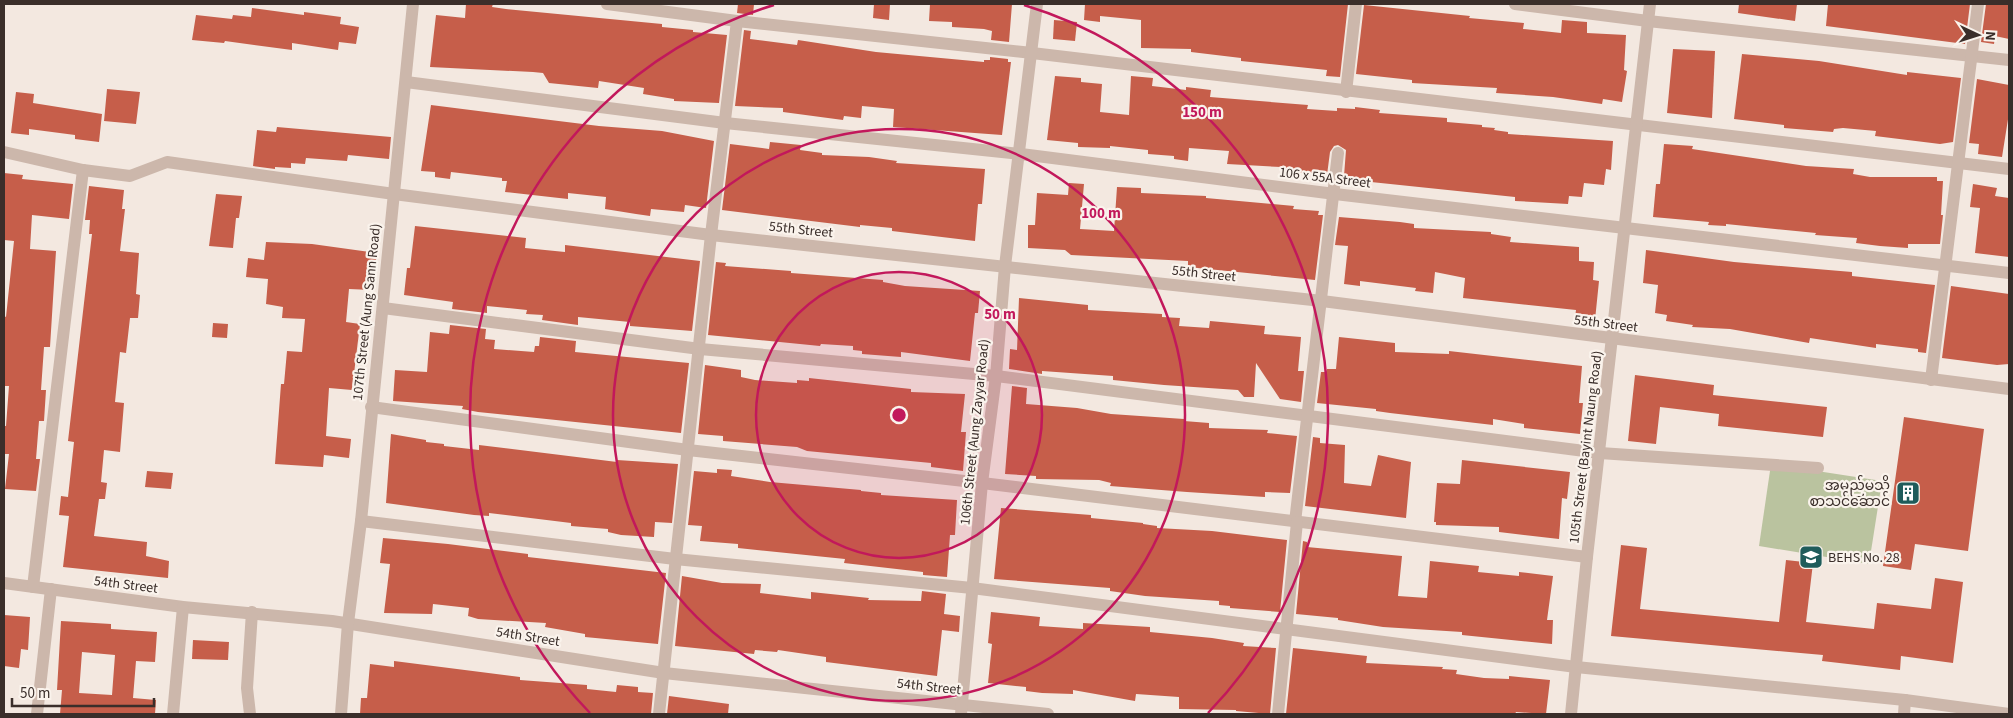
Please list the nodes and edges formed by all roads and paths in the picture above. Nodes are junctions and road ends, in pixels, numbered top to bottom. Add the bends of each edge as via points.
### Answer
1 (413, 4) edge
2 (607, 4) edge
3 (1037, 4) edge
4 (1356, 4) edge
5 (1515, 4) edge
6 (1650, 4) edge
7 (1978, 4) edge
8 (737, 21) junction
9 (1648, 22) junction
10 (1032, 53) junction
11 (1970, 56) junction
12 (2009, 60) edge
13 (406, 82) junction
14 (1346, 92) junction
15 (726, 123) junction
16 (1636, 125) junction
17 (4, 152) edge
18 (1338, 153) dead end
19 (1020, 154) junction
20 (1957, 164) junction
21 (2009, 169) edge
22 (83, 170) junction
23 (394, 194) junction
24 (1335, 194) junction
25 (1625, 228) junction
26 (711, 235) junction
27 (1945, 265) junction
28 (1005, 266) junction
29 (2009, 273) edge
30 (1322, 301) junction
31 (383, 308) junction
32 (1613, 339) junction
33 (700, 349) junction
34 (996, 376) junction
35 (1931, 380) junction
36 (2009, 389) edge
37 (371, 407) junction
38 (1306, 415) junction
39 (688, 450) junction
40 (1600, 453) junction
41 (1818, 468) dead end
42 (982, 483) junction
43 (361, 521) junction
44 (1296, 522) junction
45 (1587, 558) junction
46 (675, 559) junction
47 (4, 583) edge
48 (33, 587) junction
49 (972, 588) junction
50 (51, 589) junction
51 (183, 607) junction
52 (258, 613) junction
53 (348, 623) junction
54 (1286, 629) junction
55 (1576, 667) junction
56 (664, 672) junction
57 (1905, 700) junction
58 (962, 709) edge
59 (37, 714) edge
60 (173, 714) edge
61 (250, 714) edge
62 (341, 714) edge
63 (659, 714) edge
64 (1048, 714) edge
65 (1278, 714) edge
66 (1571, 714) edge
67 (1904, 714) edge
68 (2009, 714) edge

1 - 13 street, 107th Street (Aung Sann Road)
2 - 8 street
3 - 10 street, 106th Street (Aung Zayyar Road)
4 - 14 street
5 - 9 street
6 - 9 street, 105th Street (Bayint Naung Road)
7 - 11 street
8 - 10 street
8 - 15 street
9 - 11 street
9 - 16 street, 105th Street (Bayint Naung Road)
10 - 14 street
10 - 19 street, 106th Street (Aung Zayyar Road)
11 - 12 street
11 - 20 street
13 - 15 street, 106 x 55A Street
13 - 23 street, 107th Street (Aung Sann Road)
14 - 16 street
15 - 19 street, 106 x 55A Street
15 - 26 street
16 - 20 street
16 - 25 street, 105th Street (Bayint Naung Road)
17 - 22 street
18 - 24 street
19 - 24 street, 106 x 55A Street
19 - 28 street, 106th Street (Aung Zayyar Road)
20 - 21 street
20 - 27 street
22 - 23 street, 55th Street via 130,176 167,162
22 - 48 street
23 - 26 street, 55th Street
23 - 31 street, 107th Street (Aung Sann Road)
24 - 25 street, 106 x 55A Street
24 - 30 street
25 - 27 street, 106 x 55A Street
25 - 32 street, 105th Street (Bayint Naung Road)
26 - 28 street, 55th Street
26 - 33 street
27 - 29 street, 106 x 55A Street
27 - 35 street
28 - 30 street, 55th Street
28 - 34 street, 106th Street (Aung Zayyar Road)
30 - 32 street, 55th Street
30 - 38 street
31 - 33 street
31 - 37 street, 107th Street (Aung Sann Road)
32 - 35 street, 55th Street
32 - 40 street, 105th Street (Bayint Naung Road)
33 - 34 street
33 - 39 street
34 - 38 street
34 - 42 street, 106th Street (Aung Zayyar Road)
35 - 36 street, 55th Street
37 - 39 street
37 - 43 street, 107th Street (Aung Sann Road)
38 - 40 street
38 - 44 street
39 - 42 street
39 - 46 street
40 - 41 street
40 - 45 street, 105th Street (Bayint Naung Road)
42 - 44 street
42 - 49 street, 106th Street (Aung Zayyar Road)
43 - 46 street
43 - 53 street, 107th Street (Aung Sann Road)
44 - 45 street
44 - 54 street
45 - 55 street, 105th Street (Bayint Naung Road)
46 - 49 street
46 - 56 street
47 - 48 street, 54th Street
48 - 50 street, 54th Street
49 - 54 street
49 - 58 street, 106th Street (Aung Zayyar Road)
50 - 51 street, 54th Street
50 - 59 street
51 - 52 street, 54th Street
51 - 60 street
52 - 53 street, 54th Street
52 - 61 street via 246,688
53 - 56 street, 54th Street
53 - 62 street, 107th Street (Aung Sann Road)
54 - 55 street
54 - 65 street
55 - 57 street
55 - 66 street, 105th Street (Bayint Naung Road)
56 - 58 street, 54th Street
56 - 63 street
57 - 67 street
57 - 68 street
58 - 64 street, 54th Street

